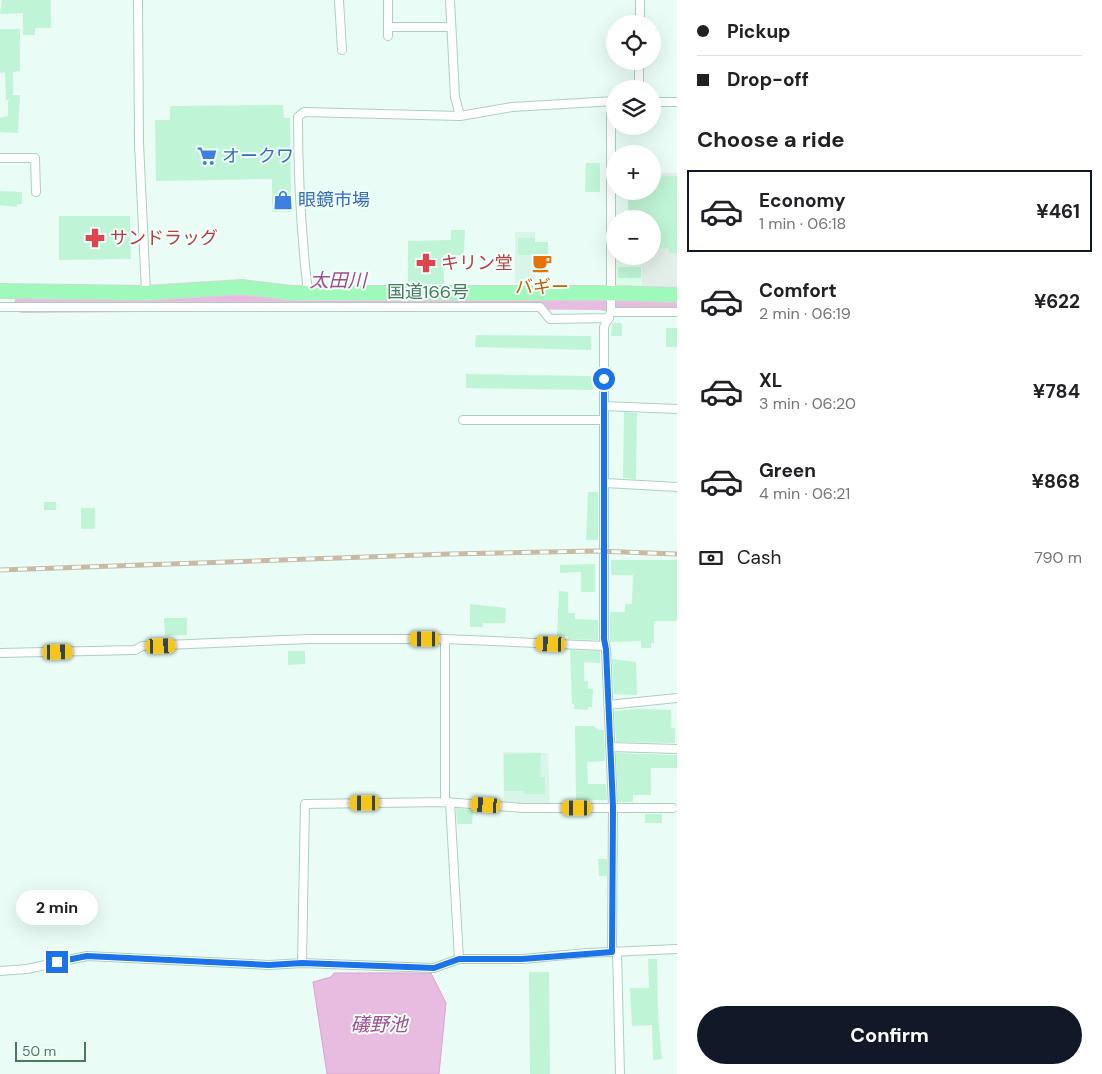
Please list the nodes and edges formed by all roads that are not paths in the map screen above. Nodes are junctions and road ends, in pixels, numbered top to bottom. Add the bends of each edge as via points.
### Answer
1 (138, 0) edge
2 (339, 0) edge
3 (388, 0) edge
4 (450, 0) edge
5 (640, 0) edge
6 (640, 15) edge
7 (388, 27) junction
8 (451, 27) junction
9 (388, 36) dead end
10 (342, 50) dead end
11 (606, 101) edge
12 (661, 102) edge
13 (677, 102) edge
14 (460, 116) junction
15 (613, 135) edge
16 (0, 158) edge
17 (36, 192) dead end
18 (0, 291) edge
19 (308, 292) junction
20 (146, 293) junction
21 (611, 295) junction
22 (677, 295) edge
23 (660, 298) junction
24 (0, 308) edge
25 (660, 311) junction
26 (677, 312) edge
27 (610, 313) junction
28 (604, 406) junction
29 (677, 409) edge
30 (463, 420) dead end
31 (604, 420) junction
32 (605, 483) junction
33 (677, 487) edge
34 (444, 639) junction
35 (604, 646) junction
36 (0, 653) edge
37 (677, 698) edge
38 (608, 705) junction
39 (610, 747) junction
40 (677, 749) edge
41 (447, 802) junction
42 (613, 807) junction
43 (673, 808) dead end
44 (677, 950) edge
45 (614, 952) junction
46 (459, 959) junction
47 (302, 963) junction
48 (0, 971) edge
49 (620, 1074) edge

1 - 20 street via 139,143
2 - 10 street
3 - 7 street
4 - 8 street
5 - 6 street
7 - 8 street
7 - 9 street
8 - 14 street via 455,97
11 - 14 street via 512,107
12 - 13 street
14 - 19 street via 304,112 298,117 300,218
15 - 21 street
16 - 17 street via 35,158
18 - 20 highway, 国道166号
19 - 20 highway, 国道166号 via 242,287
19 - 21 highway, 国道166号
21 - 23 highway, 国道166号
21 - 27 street
22 - 23 highway, 国道166号
23 - 25 street
24 - 27 street via 540,307 550,319
25 - 26 street
25 - 27 street
27 - 28 street via 604,327
28 - 29 street
28 - 31 street
30 - 31 street
31 - 32 street
32 - 33 street
32 - 35 street
34 - 35 street
34 - 36 street via 310,639 142,646 135,650
34 - 41 street
35 - 38 street
37 - 38 street
38 - 39 street
39 - 40 street
39 - 42 street
41 - 42 street via 524,808
41 - 46 street
41 - 47 street via 305,804
42 - 43 street
42 - 45 street
44 - 45 street
45 - 46 street via 522,959
45 - 49 street
46 - 47 street via 434,968
47 - 48 street via 269,965 87,956 27,969

